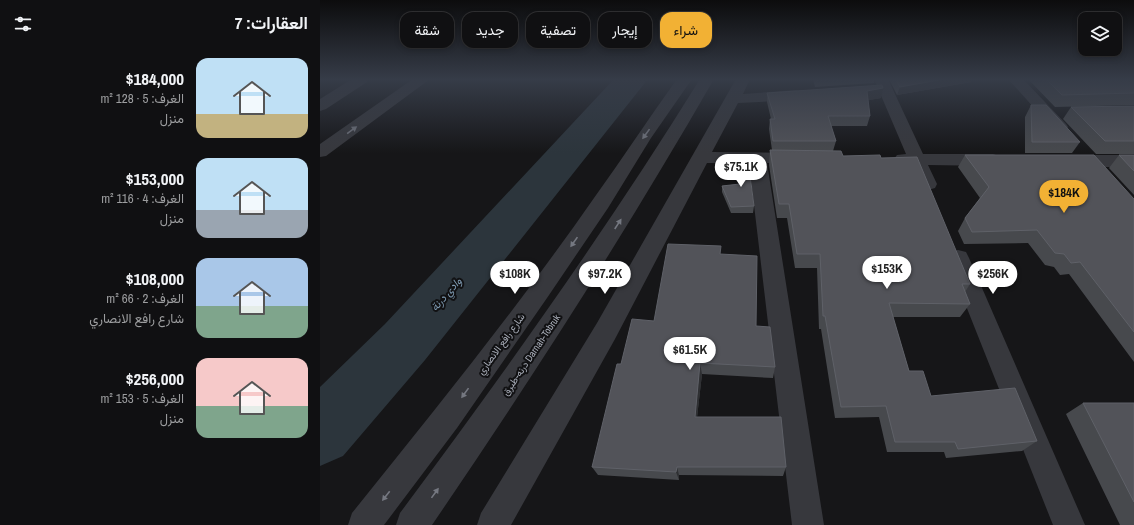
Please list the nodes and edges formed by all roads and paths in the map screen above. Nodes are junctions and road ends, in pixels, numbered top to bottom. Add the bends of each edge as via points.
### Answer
1 (365, 104) edge
2 (388, 104) edge
3 (668, 104) edge
4 (691, 104) edge
5 (730, 104) edge
6 (888, 104) edge
7 (1038, 104) edge
8 (1072, 113) edge
9 (1048, 114) junction
10 (320, 134) edge
11 (320, 152) edge
12 (701, 157) junction
13 (757, 157) junction
14 (818, 158) edge
15 (887, 159) edge
16 (917, 159) junction
17 (1012, 160) edge
18 (1052, 161) edge
19 (1134, 161) edge
20 (1092, 162) junction
21 (1107, 180) edge
22 (935, 203) edge
23 (951, 240) edge
24 (364, 525) edge
25 (412, 525) edge
26 (493, 525) edge
27 (808, 525) edge
28 (1069, 525) edge

1 - 10 street
11 -> 2 street
3 -> 24 street, شارع رافع الانصاري via 540,291 447,418
25 -> 4 street, درنه-طبرق Darnah-Tobruk via 542,339 620,221
5 - 12 street
6 - 16 street
7 - 9 street
8 - 9 street
9 - 20 street
12 - 13 street
12 - 26 street via 606,331
13 - 14 street
13 - 27 street
15 - 16 street
16 - 17 street
16 - 22 street
18 - 20 street
19 - 20 street
20 - 21 street
23 - 28 street

